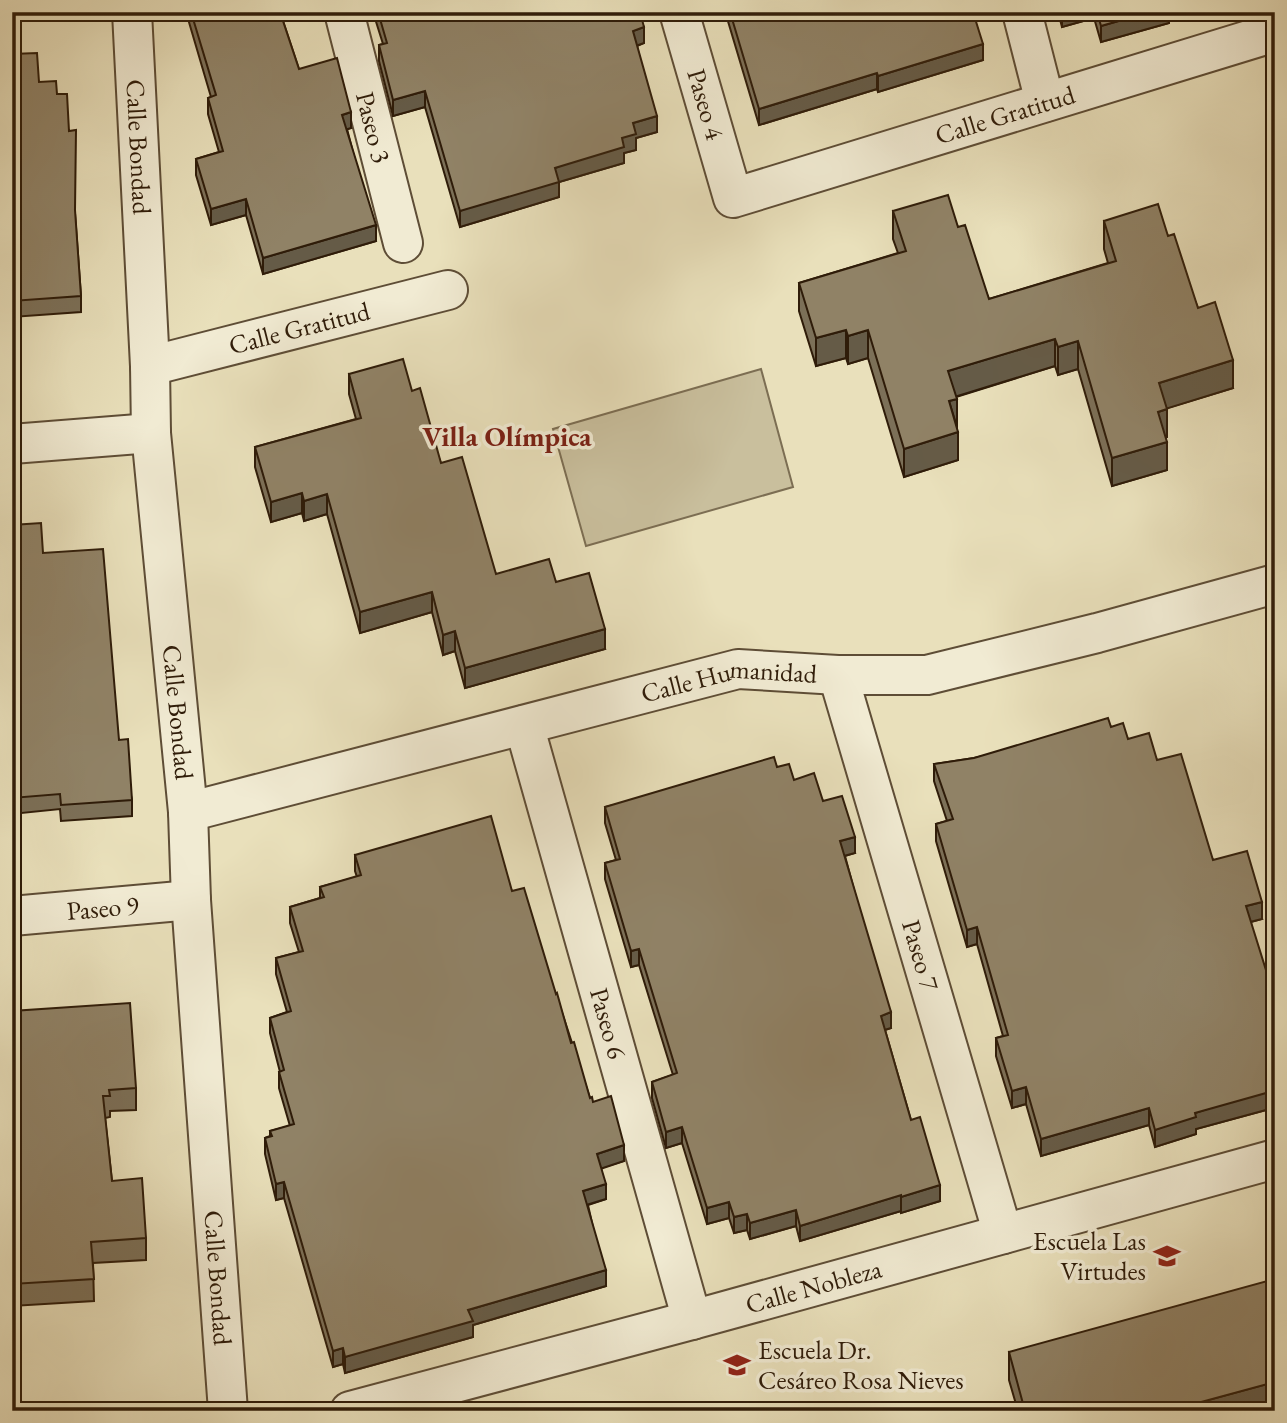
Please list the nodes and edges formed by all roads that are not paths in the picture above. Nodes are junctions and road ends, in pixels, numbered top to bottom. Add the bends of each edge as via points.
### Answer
1 (132, 12) edge
2 (344, 12) edge
3 (679, 12) edge
4 (1022, 12) edge
5 (1275, 32) edge
6 (1045, 102) junction
7 (733, 198) joint
8 (403, 243) dead end
9 (449, 290) dead end
10 (150, 366) junction
11 (151, 433) junction
12 (12, 444) edge
13 (1275, 584) edge
14 (838, 675) junction
15 (524, 725) junction
16 (188, 812) junction
17 (191, 900) junction
18 (12, 915) edge
19 (1275, 1159) edge
20 (1003, 1234) junction
21 (692, 1320) junction
22 (228, 1411) edge
23 (350, 1411) edge

1 - 10 street, Calle Bondad
2 - 8 street, Paseo 3
3 - 7 street, Paseo 4
4 - 6 street
5 - 6 street, Calle Gratitud
6 - 7 street, Calle Gratitud
9 - 10 street, Calle Gratitud
10 - 11 street, Calle Bondad
11 - 12 street
11 - 16 street, Calle Bondad
13 - 14 street, Calle Humanidad via 927,675
14 - 15 street, Calle Humanidad via 738,669
14 - 20 street, Paseo 7
15 - 16 street, Calle Humanidad
15 - 21 street, Paseo 6
16 - 17 street, Calle Bondad
17 - 18 street, Paseo 9
17 - 22 street, Calle Bondad
19 - 20 street, Calle Nobleza
20 - 21 street, Calle Nobleza
21 - 23 street, Calle Nobleza

